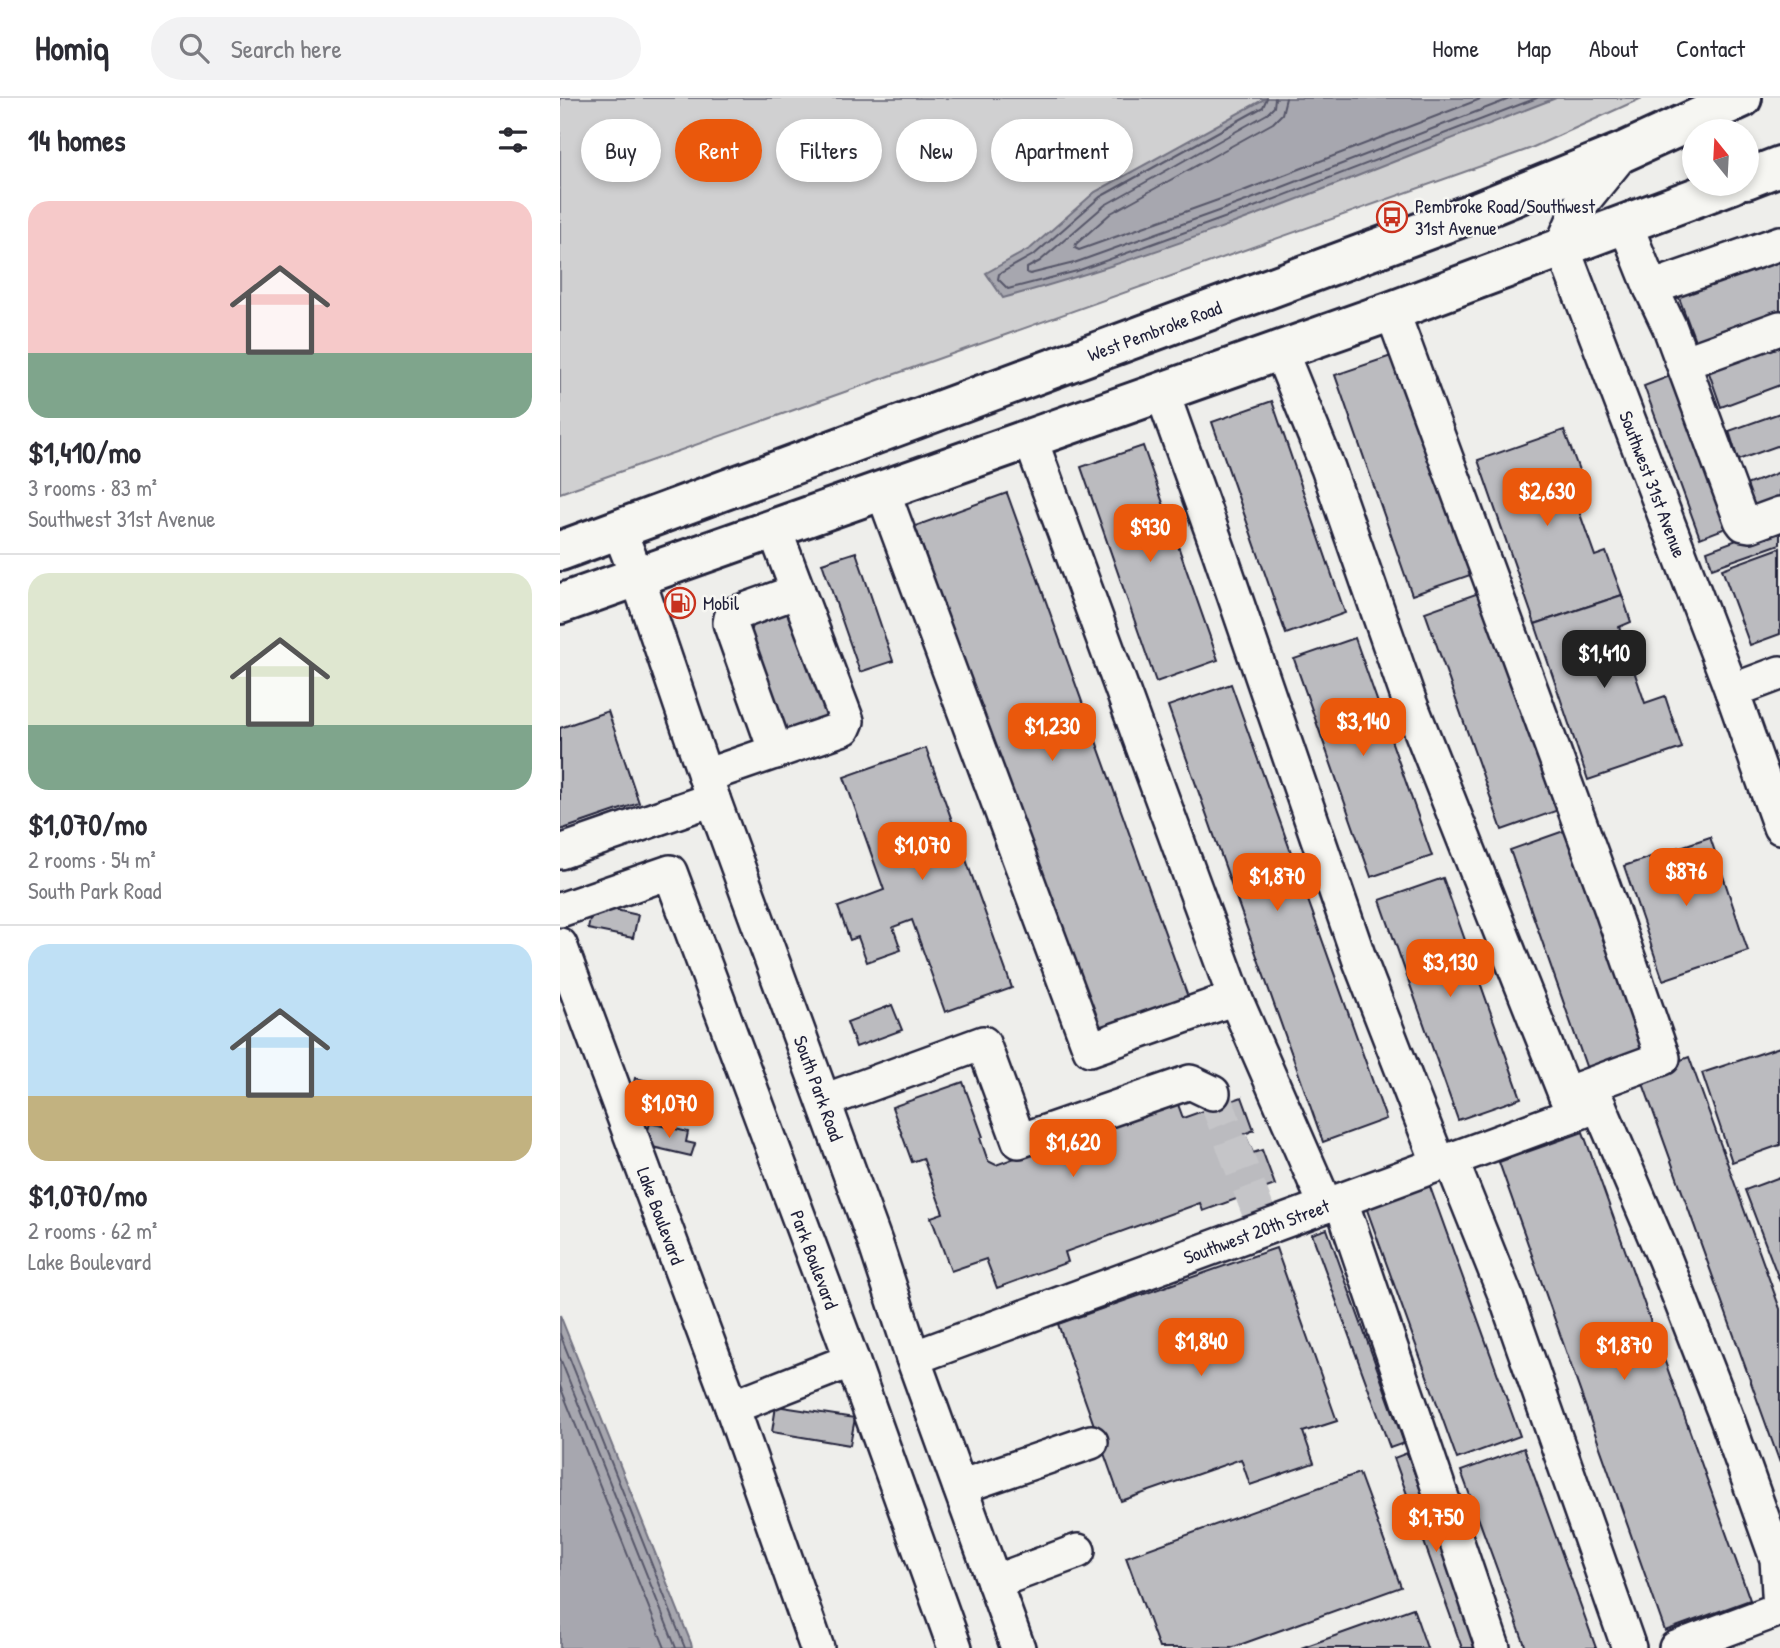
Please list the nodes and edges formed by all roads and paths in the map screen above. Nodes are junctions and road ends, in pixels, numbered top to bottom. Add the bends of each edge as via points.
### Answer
1 (1742, 98) edge
2 (1622, 152) junction
3 (1780, 166) edge
4 (1759, 174) edge
5 (1699, 196) edge
6 (1625, 223) junction
7 (1780, 243) edge
8 (1562, 246) junction
9 (1651, 288) junction
10 (1392, 311) junction
11 (1780, 328) edge
12 (1280, 350) junction
13 (1683, 363) junction
14 (1162, 392) junction
15 (1030, 438) junction
16 (882, 489) junction
17 (1780, 514) edge
18 (774, 528) junction
19 (619, 530) junction
20 (560, 551) edge
21 (637, 576) junction
22 (798, 591) junction
23 (560, 604) edge
24 (1780, 674) edge
25 (1732, 691) junction
26 (776, 752) junction
27 (709, 788) junction
28 (1780, 827) edge
29 (560, 852) edge
30 (560, 910) edge
31 (560, 945) edge
32 (1235, 998) junction
33 (1213, 1093) dead end
34 (824, 1101) junction
35 (1579, 1104) junction
36 (1445, 1162) junction
37 (1334, 1204) junction
38 (913, 1358) junction
39 (852, 1360) junction
40 (732, 1407) junction
41 (1091, 1442) dead end
42 (960, 1487) junction
43 (1078, 1551) dead end
44 (994, 1582) junction
45 (817, 1648) edge
46 (955, 1648) edge
47 (1018, 1648) edge
48 (1493, 1648) edge
49 (1629, 1648) edge
50 (1676, 1648) edge

1 - 2 main road, West Pembroke Road
2 - 8 street via 1580,205
2 - 19 main road, West Pembroke Road via 1465,216
3 - 4 main road
5 - 6 main road
6 - 8 main road
6 - 9 street
7 - 9 street
8 - 10 main road
8 - 25 street, Southwest 31st Avenue
9 - 13 street
10 - 12 main road
10 - 35 street, Southwest 20th Street via 1663,1058
11 - 13 street
12 - 14 main road
12 - 35 street via 1328,468 1410,703
13 - 17 street via 1741,520 1750,525
14 - 15 main road
14 - 36 street via 1360,961
15 - 16 main road
15 - 32 street
16 - 18 main road
16 - 32 street via 1090,1049
18 - 21 main road
18 - 22 street
19 - 20 main road, West Pembroke Road
19 - 21 street, South Park Road
21 - 23 main road
21 - 27 street, South Park Road
22 - 26 street via 734,614 730,623
22 - 26 street via 847,721 844,728
24 - 25 street
25 - 28 street, Southwest 31st Avenue
26 - 27 street
27 - 29 street
27 - 34 street, South Park Road
30 - 39 street, Park Boulevard via 670,872
31 - 40 street, Lake Boulevard
32 - 37 street
33 - 34 street via 1190,1082 1019,1141 983,1043
34 - 38 street, South Park Road
35 - 36 street, Southwest 20th Street
35 - 50 street via 1670,1273 1777,1559 1780,1609
36 - 37 street, Southwest 20th Street
36 - 49 street via 1506,1297
37 - 38 street, Southwest 20th Street via 1261,1220
37 - 48 street
38 - 42 street, South Park Road
39 - 40 street
39 - 46 street, Park Boulevard
40 - 45 street, Lake Boulevard
41 - 42 street
42 - 44 street, South Park Road
43 - 44 street
44 - 47 street, South Park Road

